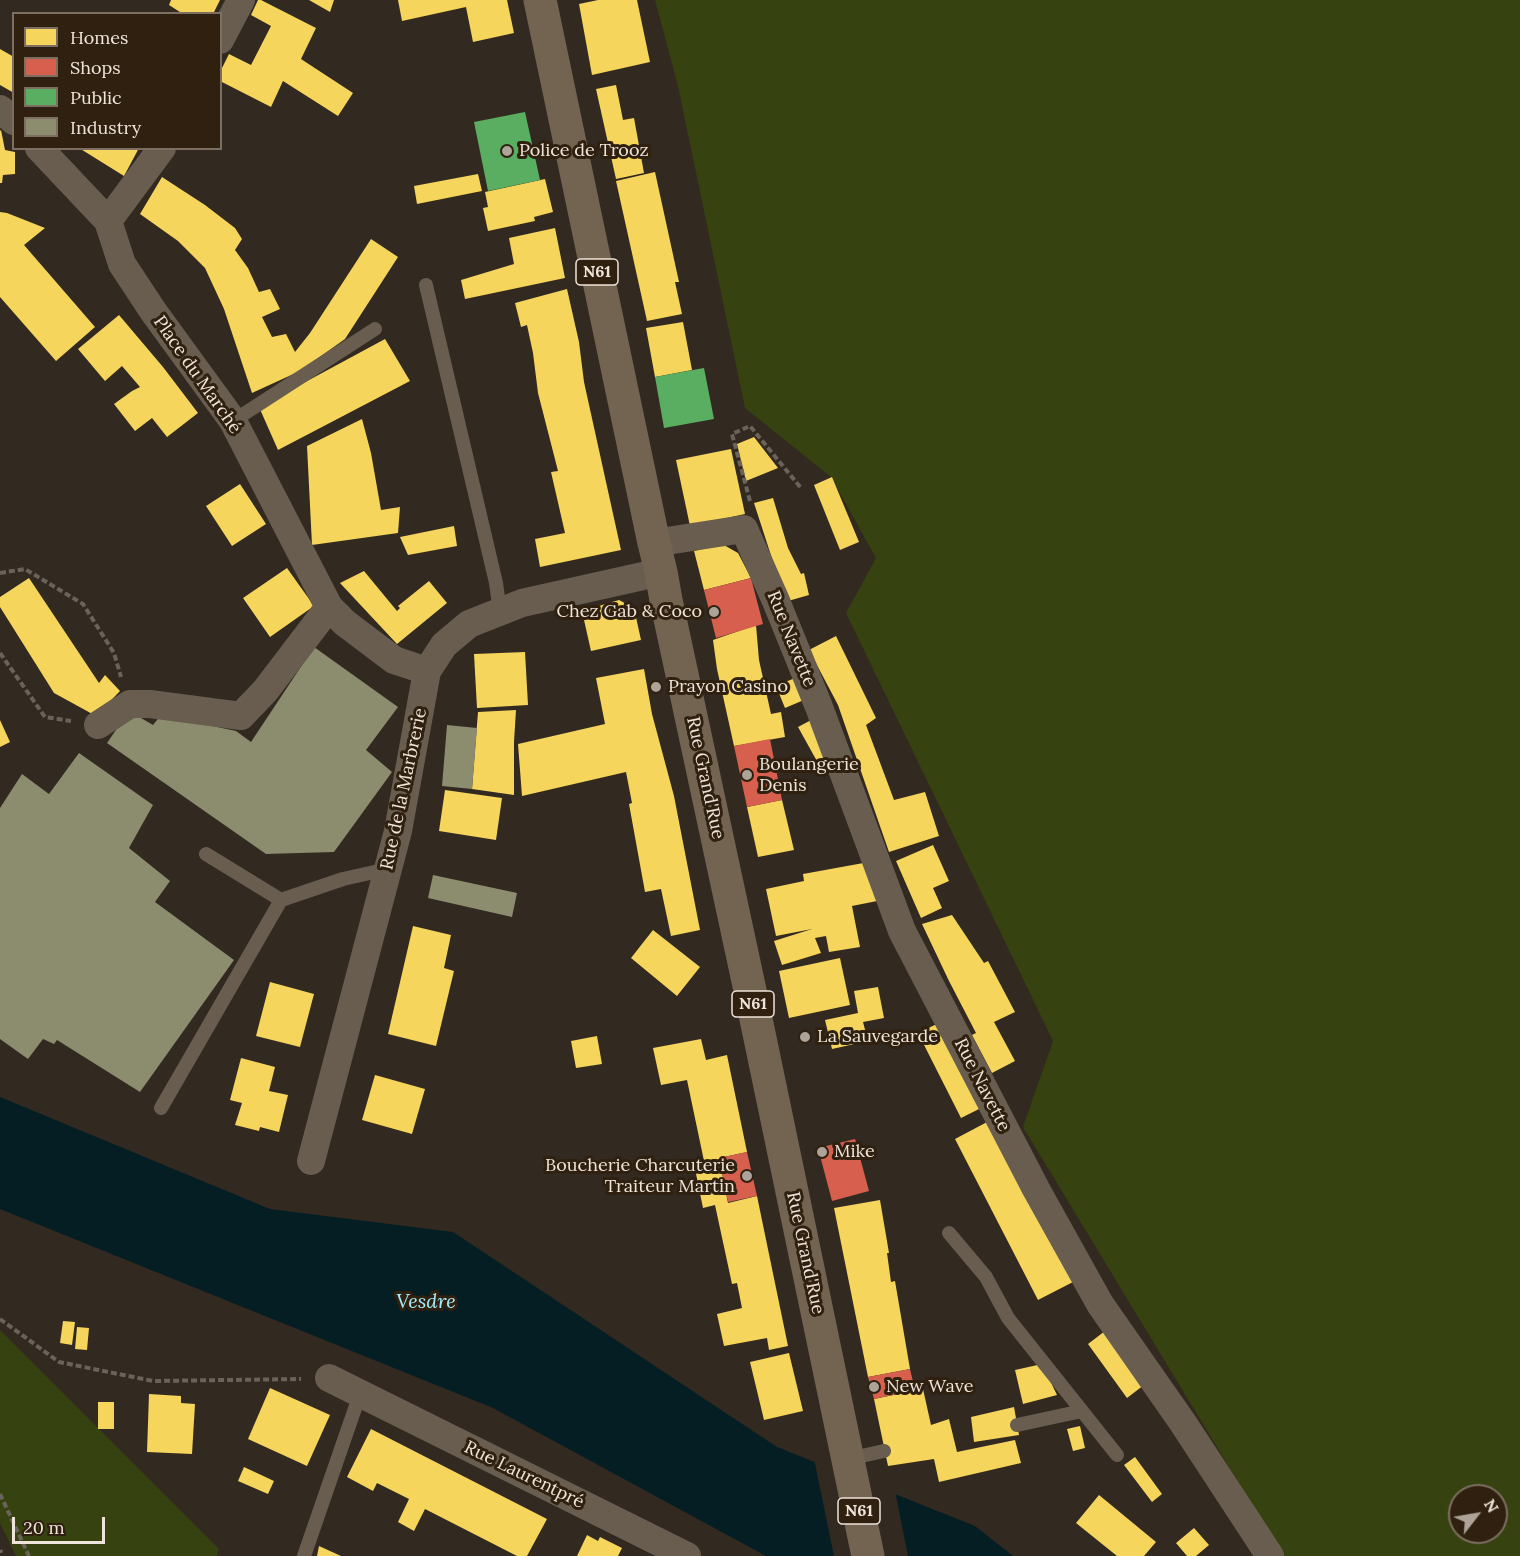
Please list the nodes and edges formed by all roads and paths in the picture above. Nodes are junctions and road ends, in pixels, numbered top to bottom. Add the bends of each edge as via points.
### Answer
1 (241, 0) edge
2 (540, 0) edge
3 (222, 36) edge
4 (0, 109) edge
5 (12, 119) edge
6 (41, 150) edge
7 (161, 150) edge
8 (108, 221) junction
9 (426, 285) dead end
10 (375, 329) dead end
11 (233, 421) junction
12 (801, 488) dead end
13 (744, 529) junction
14 (658, 558) junction
15 (0, 573) edge
16 (329, 607) junction
17 (500, 612) junction
18 (0, 653) edge
19 (427, 671) junction
20 (130, 704) junction
21 (98, 725) joint
22 (206, 854) dead end
23 (388, 869) junction
24 (281, 900) junction
25 (161, 1108) dead end
26 (311, 1161) dead end
27 (949, 1233) dead end
28 (0, 1319) edge
29 (329, 1378) joint
30 (360, 1394) junction
31 (1082, 1411) junction
32 (1017, 1425) dead end
33 (884, 1451) dead end
34 (1117, 1455) dead end
35 (849, 1462) junction
36 (0, 1494) edge
37 (29, 1556) edge
38 (304, 1556) edge
39 (687, 1556) edge
40 (868, 1556) edge
41 (1270, 1556) edge

1 - 3 street
2 - 14 main road, Rue Grand'Rue / N61
4 - 5 street
6 - 8 street, Place du Marché
7 - 8 street
8 - 11 street, Place du Marché via 122,264
9 - 17 lane
10 - 11 lane
11 - 16 street, Place du Marché
12 - 13 path via 750,426 732,434 754,519
13 - 14 street
13 - 41 street, Rue Navette via 819,707 902,931 1100,1304
14 - 17 street, Rue de la Marbrerie
14 - 35 main road, Rue Grand'Rue / N61
15 - 20 path via 25,569 83,604 114,653
16 - 19 street, Place du Marché via 394,660
16 - 20 street via 241,716
17 - 19 street, Rue de la Marbrerie via 469,624 444,645
18 - 21 path via 45,717
19 - 23 street, Rue de la Marbrerie
20 - 21 street
22 - 24 lane
23 - 24 lane
23 - 26 street, Rue de la Marbrerie
24 - 25 lane
27 - 31 lane via 986,1276 1008,1318
28 - 29 path via 59,1362 153,1381
29 - 30 street, Rue Laurentpré
30 - 38 lane
30 - 39 street, Rue Laurentpré
31 - 32 lane
31 - 34 lane
33 - 35 lane
35 - 40 main road, Rue Grand'Rue / N61
36 - 37 path

